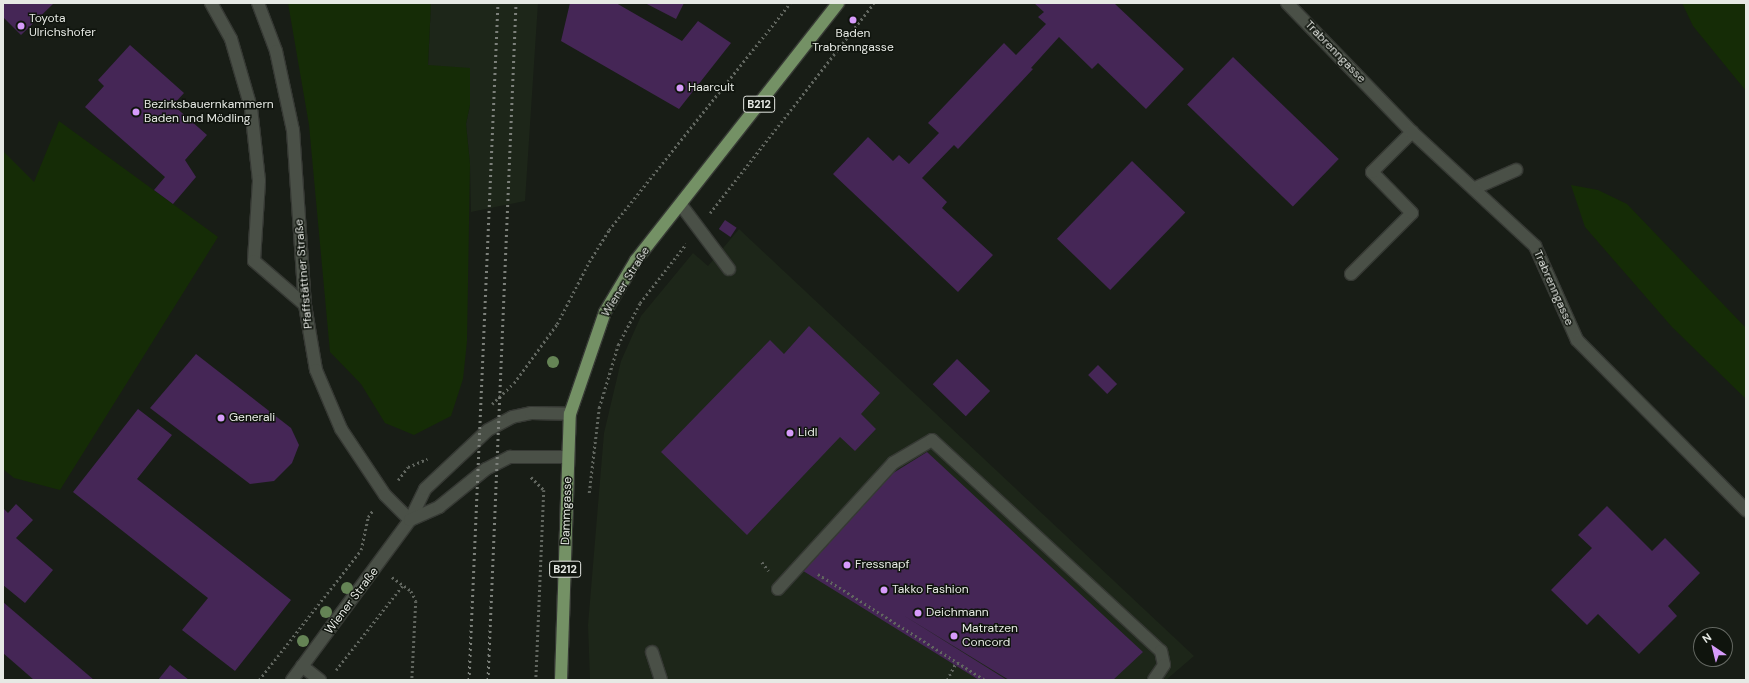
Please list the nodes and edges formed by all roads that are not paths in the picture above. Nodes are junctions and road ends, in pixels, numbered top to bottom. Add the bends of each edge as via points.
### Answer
1 (211, 3) edge
2 (258, 3) edge
3 (838, 3) edge
4 (1287, 3) edge
5 (1412, 132) junction
6 (1516, 170) dead end
7 (1475, 188) junction
8 (681, 204) junction
9 (729, 269) dead end
10 (1351, 274) dead end
11 (305, 305) junction
12 (570, 414) junction
13 (568, 457) junction
14 (1746, 510) edge
15 (410, 520) junction
16 (778, 589) dead end
17 (652, 652) dead end
18 (302, 666) junction
19 (292, 680) edge
20 (320, 680) edge
21 (561, 680) edge
22 (661, 680) edge
23 (1154, 680) edge

1 - 11 main road via 231,39 251,108 259,181 254,261
2 - 11 main road, Pfaffstättner Straße via 276,50 293,130
3 - 8 main road, Wiener Straße / B212
4 - 5 main road, Trabrenngasse
5 - 7 main road, Trabrenngasse
5 - 10 main road via 1372,172 1412,213
6 - 7 main road
7 - 14 main road, Trabrenngasse via 1535,246 1577,340
8 - 9 main road
8 - 12 main road, Wiener Straße / B212 via 636,260 605,312
11 - 15 main road, Pfaffstättner Straße via 316,370 341,429 386,495
12 - 13 main road, Dammgasse / B212
12 - 15 main road, Wiener Straße via 531,413 512,417 488,430 425,488
13 - 15 main road, Wiener Straße via 510,457 486,469 439,507
13 - 21 main road, Dammgasse / B212
15 - 18 main road, Wiener Straße
16 - 23 main road via 894,463 932,440 1162,651 1164,665
17 - 22 main road
18 - 19 main road, Wiener Straße
18 - 20 main road

